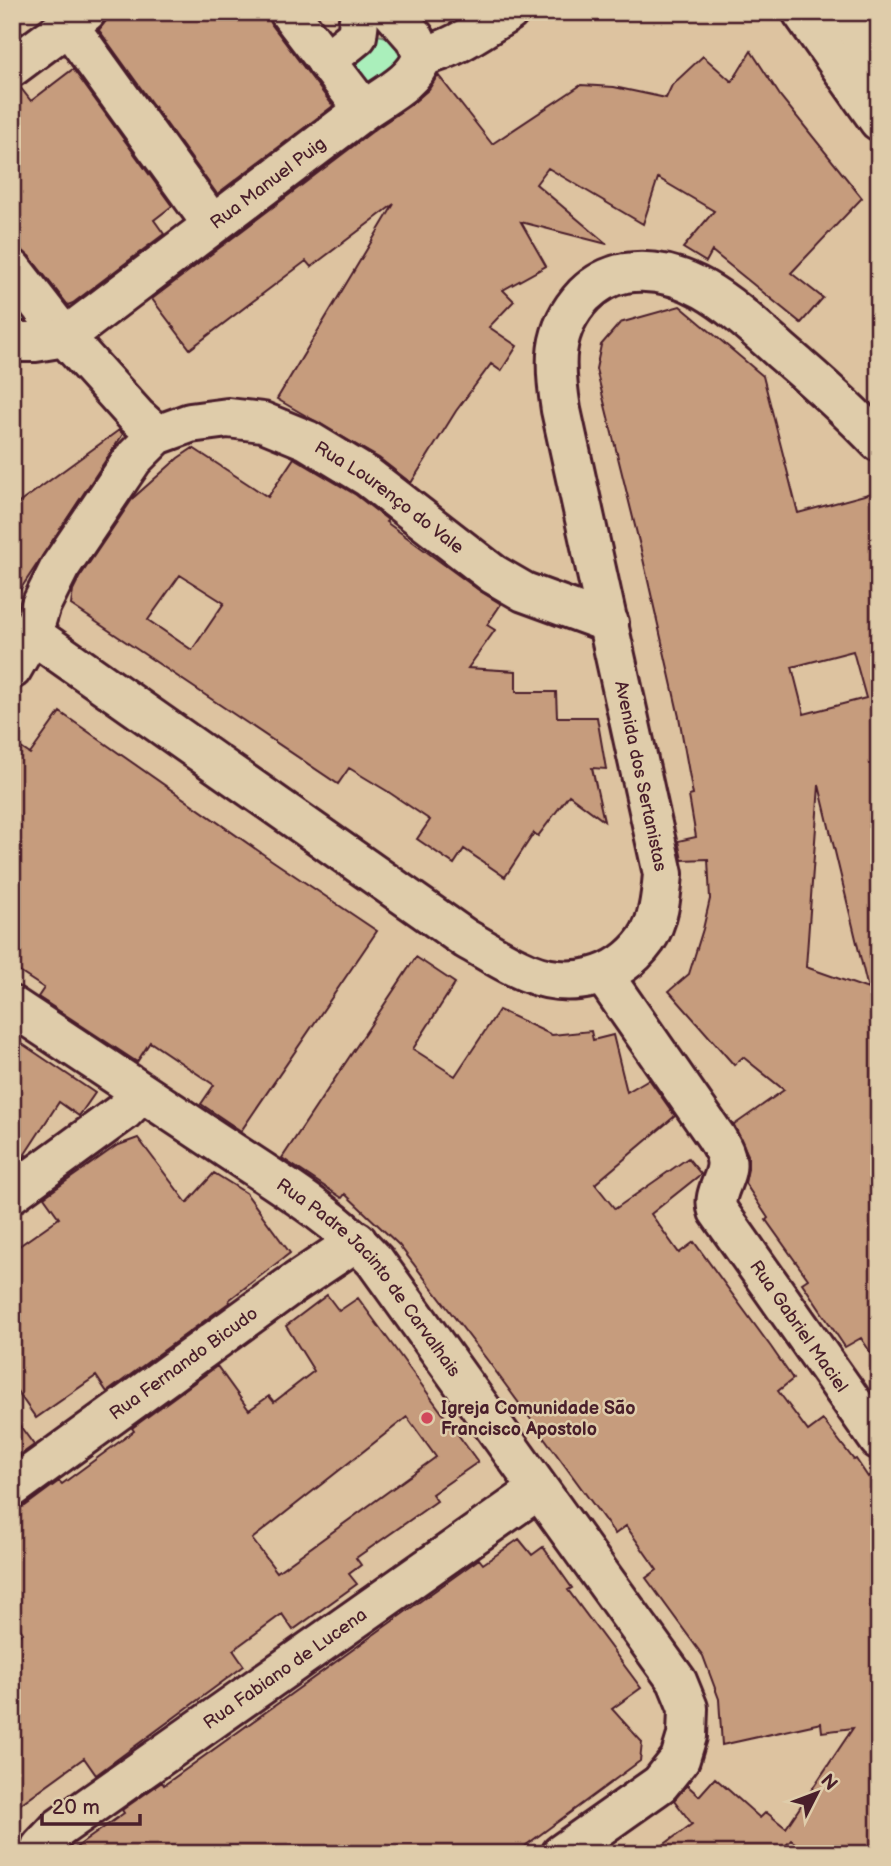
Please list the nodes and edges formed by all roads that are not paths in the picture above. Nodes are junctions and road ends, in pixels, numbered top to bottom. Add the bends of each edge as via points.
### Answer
1 (289, 12) edge
2 (360, 12) edge
3 (392, 12) edge
4 (509, 12) edge
5 (802, 12) edge
6 (845, 12) edge
7 (77, 19) edge
8 (423, 56) junction
9 (326, 61) junction
10 (879, 66) edge
11 (12, 67) edge
12 (363, 110) junction
13 (879, 121) edge
14 (212, 224) junction
15 (12, 269) edge
16 (65, 337) junction
17 (12, 342) edge
18 (157, 435) junction
19 (879, 442) edge
20 (609, 623) junction
21 (32, 634) junction
22 (12, 669) edge
23 (604, 976) junction
24 (12, 1006) edge
25 (142, 1093) junction
26 (12, 1193) edge
27 (357, 1241) junction
28 (879, 1440) edge
29 (12, 1488) edge
30 (538, 1490) junction
31 (39, 1854) edge
32 (561, 1854) edge

1 - 9 street
2 - 9 street via 357,36
3 - 8 street via 415,38
4 - 8 street via 450,48
5 - 13 street
6 - 10 street
7 - 11 street
7 - 14 street
8 - 12 street, Rua Manuel Puig via 419,68 405,81
9 - 12 street
12 - 14 street, Rua Manuel Puig
14 - 16 street, Rua Manuel Puig
15 - 16 street
16 - 17 street
16 - 18 street
18 - 20 street, Rua Lourenço do Vale via 190,423 228,418 263,422 307,440 368,477 493,574 524,592
18 - 21 street via 133,459 60,566
19 - 20 street, Avenida dos Sertanistas via 726,303 692,283 665,273 638,271 609,276 591,288 573,307 561,332 555,374
20 - 23 street, Avenida dos Sertanistas via 663,874 656,919 646,940
21 - 22 street
21 - 23 street, Avenida dos Sertanistas via 466,939 528,973 568,982
23 - 28 street, Rua Gabriel Maciel via 724,1152 726,1168 716,1198 718,1211
24 - 25 street, Rua Padre Jacinto de Carvalhais
25 - 26 street
25 - 27 street, Rua Padre Jacinto de Carvalhais
27 - 29 street, Rua Fernando Bicudo
27 - 30 street, Rua Padre Jacinto de Carvalhais
30 - 31 street, Rua Fabiano de Lucena via 59,1828
30 - 32 street, Rua Padre Jacinto de Carvalhais via 677,1681 688,1708 680,1759 660,1784

